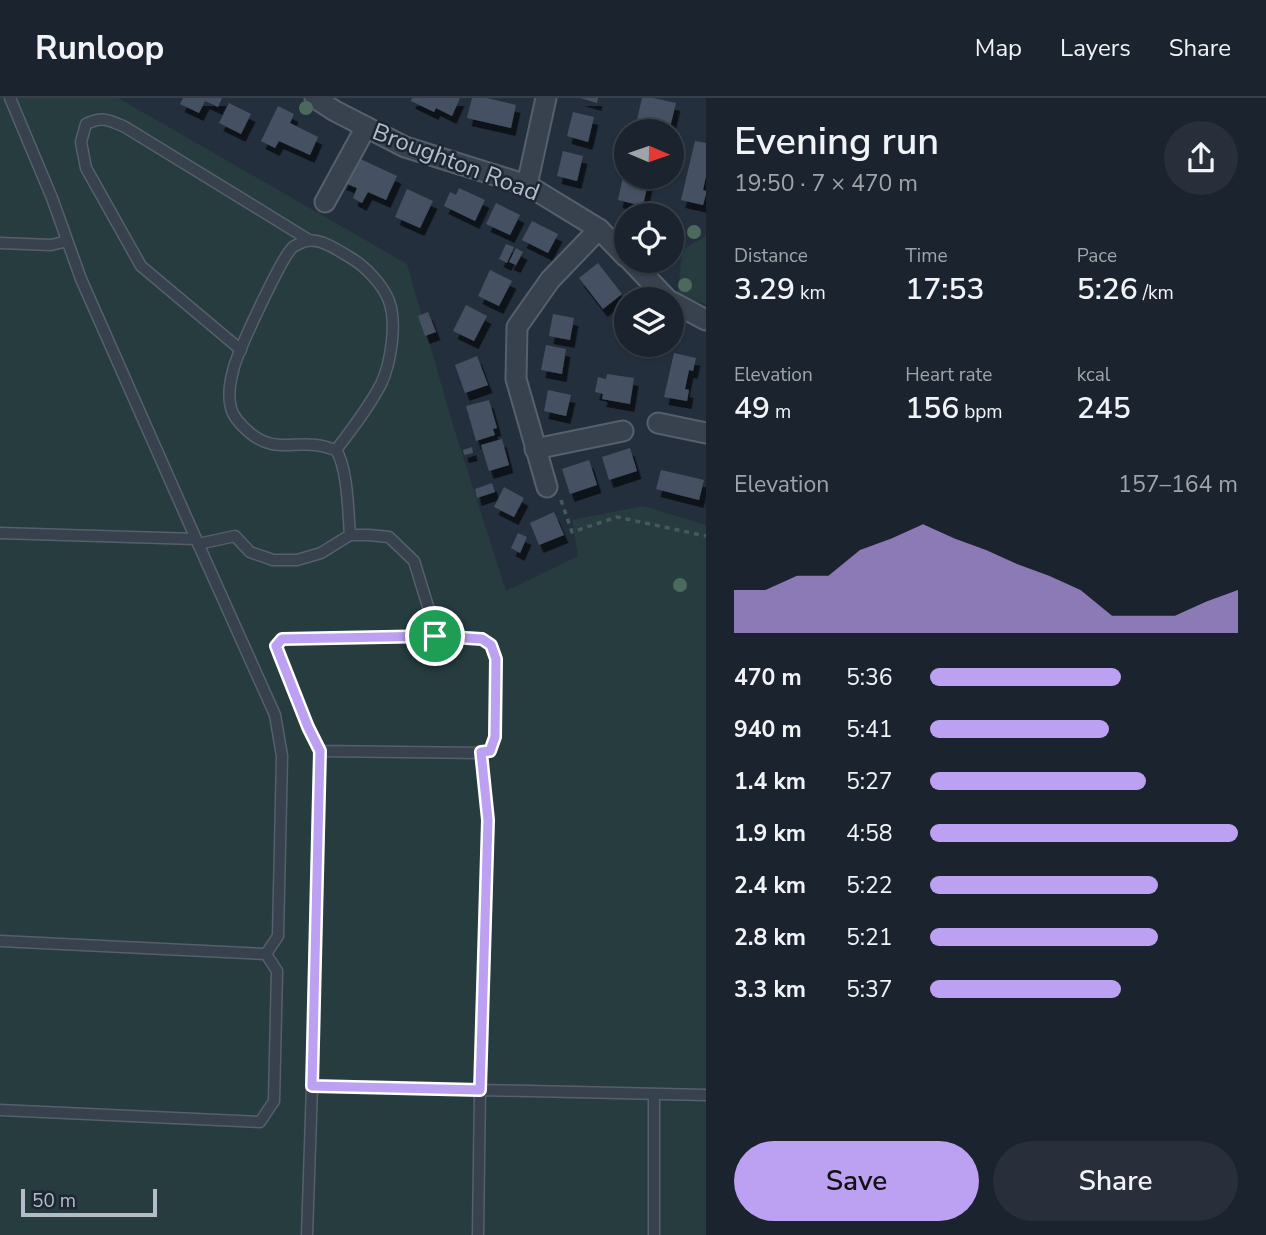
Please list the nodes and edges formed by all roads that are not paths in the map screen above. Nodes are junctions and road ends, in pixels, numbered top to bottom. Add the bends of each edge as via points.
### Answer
1 (10, 98) edge
2 (315, 98) edge
3 (546, 98) edge
4 (366, 127) junction
5 (527, 185) junction
6 (325, 202) dead end
7 (600, 229) junction
8 (309, 240) junction
9 (67, 241) junction
10 (0, 243) edge
11 (614, 244) edge
12 (642, 273) edge
13 (656, 287) edge
14 (684, 308) edge
15 (706, 320) edge
16 (241, 350) junction
17 (658, 423) dead end
18 (623, 432) dead end
19 (706, 433) edge
20 (535, 449) junction
21 (337, 450) junction
22 (547, 487) road end
23 (0, 533) edge
24 (350, 535) junction
25 (197, 542) junction
26 (435, 636) junction
27 (320, 751) junction
28 (481, 752) junction
29 (0, 941) edge
30 (266, 954) junction
31 (312, 1086) junction
32 (480, 1090) junction
33 (654, 1094) junction
34 (706, 1095) edge
35 (0, 1110) edge
36 (307, 1235) edge
37 (478, 1235) edge
38 (654, 1235) edge

1 - 9 lane
2 - 4 street, Broughton Road
3 - 5 street
4 - 5 street, Broughton Road via 405,147
4 - 6 street
5 - 7 street, Broughton Road
7 - 11 street, Broughton Road
7 - 20 street via 550,280 517,327 516,379
8 - 16 lane via 293,247 284,260
8 - 16 lane via 125,127 96,119 86,124 81,142 86,168 141,266
8 - 21 lane via 326,244 363,265 389,300 393,321 381,383
9 - 10 lane
9 - 25 lane
12 - 13 street
14 - 15 street
16 - 21 lane via 230,389 231,409 238,421 267,444
17 - 19 street
18 - 20 street
20 - 22 street
21 - 24 lane
23 - 25 lane
24 - 25 lane via 297,561 273,561 250,552 236,536
24 - 26 lane via 389,537 414,561
25 - 30 lane via 275,715 282,756 278,936
26 - 27 lane via 282,639 276,646 279,656
26 - 28 lane via 482,639 491,645 496,659 495,737 490,751
27 - 28 lane
27 - 31 lane
28 - 32 lane via 488,820
29 - 30 lane
30 - 35 lane via 277,971 274,1101 260,1122
31 - 32 lane
31 - 36 lane
32 - 33 lane
32 - 37 lane
33 - 34 lane
33 - 38 lane

